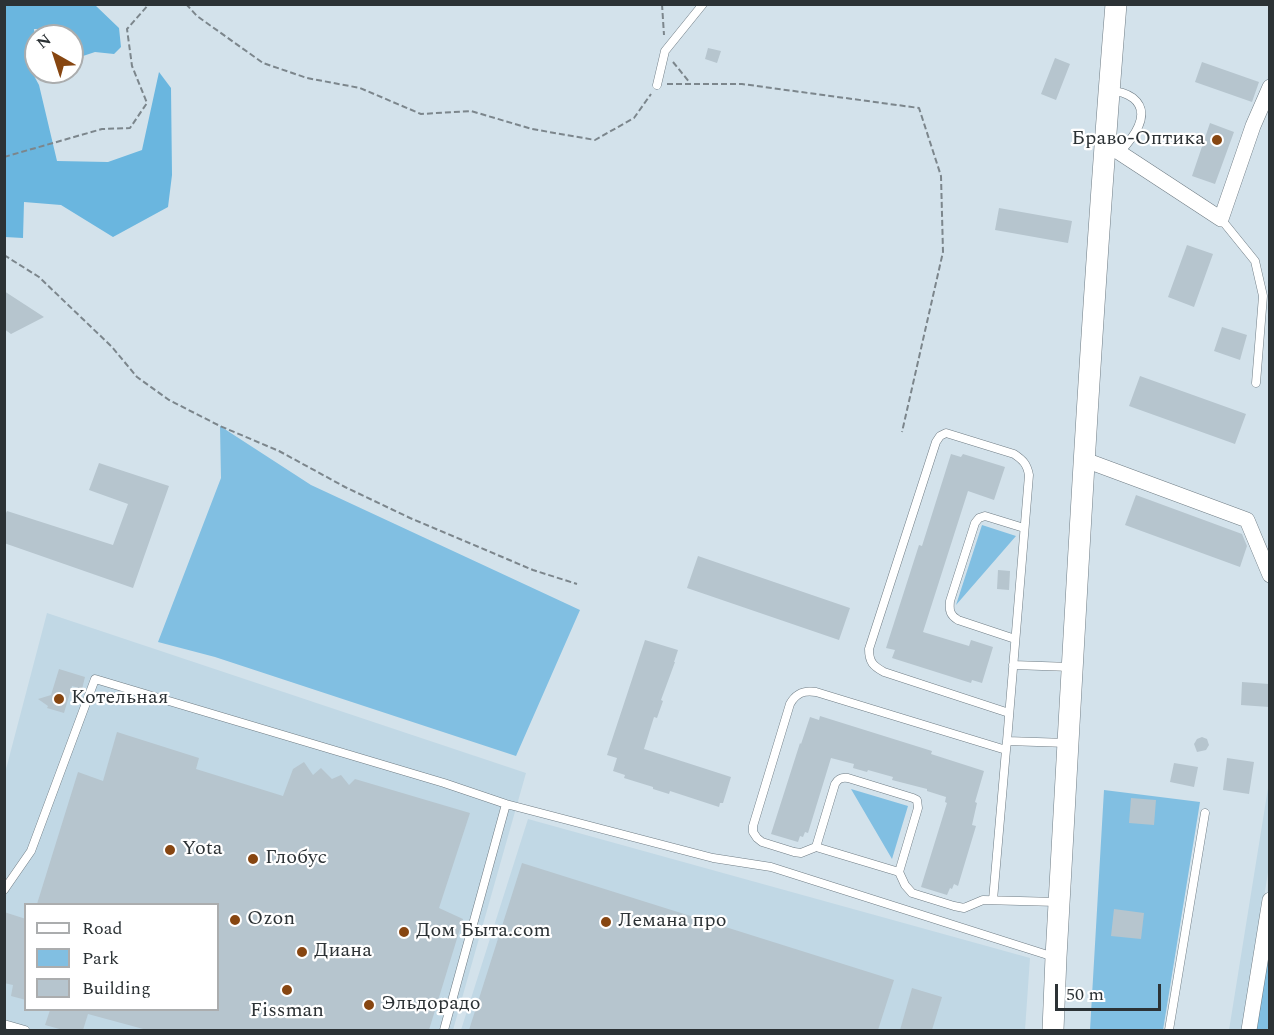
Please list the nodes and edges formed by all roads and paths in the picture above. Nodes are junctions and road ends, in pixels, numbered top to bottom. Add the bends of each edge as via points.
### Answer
1 (149, 4) edge
2 (186, 4) edge
3 (703, 4) edge
4 (1116, 4) edge
5 (657, 85) junction
6 (1269, 87) edge
7 (1109, 91) junction
8 (1112, 148) junction
9 (4, 157) edge
10 (1221, 219) junction
11 (4, 255) edge
12 (1256, 383) dead end
13 (902, 432) dead end
14 (1085, 460) junction
15 (1024, 528) junction
16 (1269, 575) edge
17 (577, 584) dead end
18 (1015, 639) junction
19 (1013, 665) junction
20 (1072, 667) junction
21 (1009, 713) junction
22 (1007, 741) junction
23 (1068, 743) junction
24 (1006, 750) junction
25 (506, 804) junction
26 (1205, 813) dead end
27 (816, 847) junction
28 (899, 872) junction
29 (4, 890) edge
30 (993, 900) junction
31 (1269, 900) edge
32 (1059, 902) junction
33 (1056, 957) junction
34 (4, 1024) edge
35 (25, 1030) edge
36 (444, 1030) edge
37 (1053, 1030) edge
38 (1168, 1030) edge
39 (1249, 1030) edge

1 - 9 path via 128,29 132,66 147,103 130,128 102,129
2 - 5 path via 263,63 307,78 360,88 421,114 471,111 532,129 595,140 634,118
3 - 5 lane via 665,51
4 - 7 street
5 - 13 path via 742,84 919,108 941,176 943,252
6 - 10 street
7 - 8 street
7 - 8 lane via 1127,94 1141,110 1141,123 1131,140
8 - 10 street
8 - 14 street
10 - 12 lane via 1255,261 1263,296
11 - 17 path via 39,278 112,347 137,377 169,400 410,518 532,570
14 - 16 street via 1247,520
14 - 20 street
15 - 18 lane
15 - 18 lane via 985,516 979,518 949,611 958,620
15 - 21 lane via 1029,475 1023,459 952,434 939,436 869,648 869,658 884,672
18 - 19 lane
19 - 20 lane
19 - 21 lane
20 - 23 street
21 - 22 lane
22 - 23 lane
22 - 24 lane
23 - 32 street
24 - 27 lane via 816,692 800,693 790,704 753,832 762,842 794,852
24 - 30 lane
25 - 29 lane via 95,679 31,851
25 - 33 lane via 713,858 771,867
25 - 36 lane
26 - 38 lane
27 - 28 lane
27 - 28 lane via 838,780 843,777 859,781 917,800
28 - 30 lane via 912,893 954,906 964,908
30 - 32 lane
31 - 39 street
32 - 33 street
33 - 37 street
34 - 35 lane

